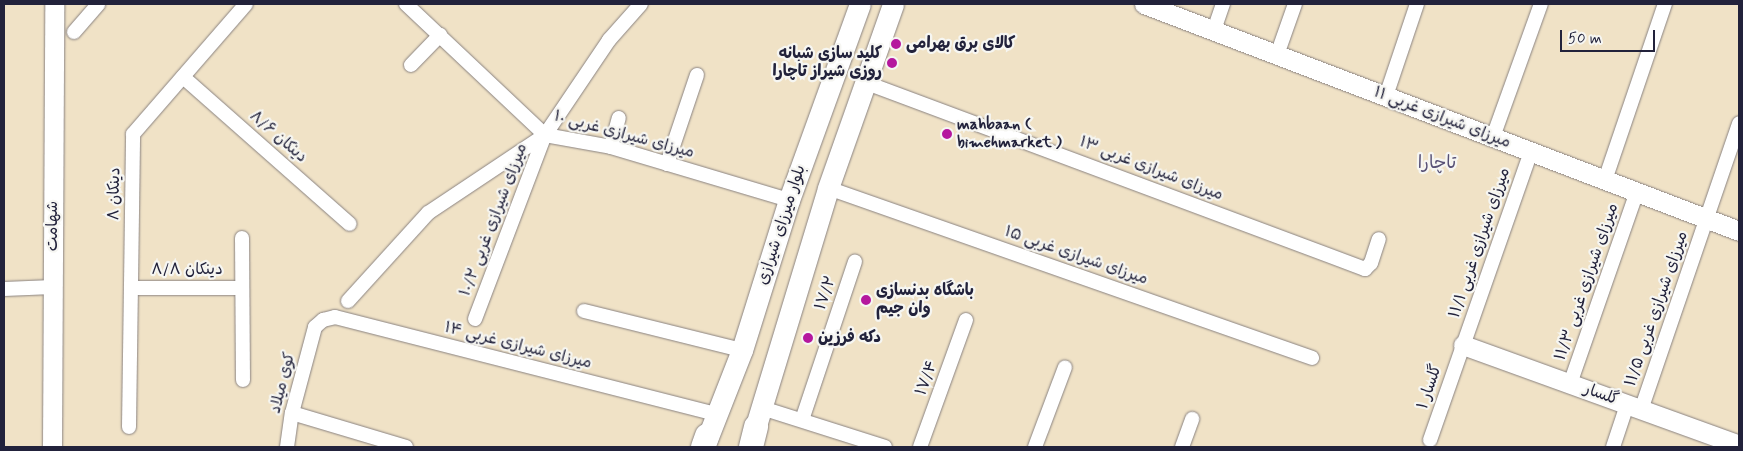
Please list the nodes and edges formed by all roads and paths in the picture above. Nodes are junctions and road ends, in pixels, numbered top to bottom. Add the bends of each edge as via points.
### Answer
1 (54, 4) edge
2 (98, 4) edge
3 (246, 4) edge
4 (406, 4) edge
5 (640, 4) edge
6 (860, 4) edge
7 (893, 4) edge
8 (1148, 4) edge
9 (1223, 4) edge
10 (1295, 4) edge
11 (1417, 4) edge
12 (1665, 4) edge
13 (1539, 9) edge
14 (1214, 30) junction
15 (74, 32) dead end
16 (440, 34) junction
17 (1277, 55) junction
18 (411, 66) dead end
19 (697, 75) dead end
20 (183, 77) junction
21 (864, 82) junction
22 (1386, 96) junction
23 (619, 118) dead end
24 (1739, 123) edge
25 (546, 135) junction
26 (1493, 137) junction
27 (611, 148) junction
28 (1531, 152) junction
29 (667, 164) junction
30 (1605, 180) junction
31 (828, 188) junction
32 (1637, 192) junction
33 (789, 200) junction
34 (1706, 219) junction
35 (350, 224) dead end
36 (1739, 231) edge
37 (242, 238) dead end
38 (1379, 239) dead end
39 (855, 262) dead end
40 (53, 287) junction
41 (4, 288) edge
42 (131, 288) junction
43 (242, 288) junction
44 (348, 301) dead end
45 (584, 311) dead end
46 (475, 319) dead end
47 (966, 320) dead end
48 (315, 327) joint
49 (1463, 345) junction
50 (742, 350) junction
51 (1312, 358) dead end
52 (1065, 367) dead end
53 (243, 380) dead end
54 (1570, 384) junction
55 (1634, 407) junction
56 (292, 413) junction
57 (716, 414) junction
58 (802, 420) junction
59 (1192, 420) dead end
60 (129, 426) dead end
61 (754, 432) edge
62 (1430, 440) dead end
63 (705, 443) edge
64 (864, 444) edge
65 (1735, 445) edge
66 (52, 447) edge
67 (287, 447) edge
68 (406, 447) edge
69 (885, 447) edge
70 (920, 447) edge
71 (1035, 447) edge
72 (1182, 447) edge
73 (1613, 447) edge

1 - 40 street, شهامت
2 - 15 street
3 - 20 street, ۸ دینکان
4 - 16 street, ۱۰ میرزای شیرازی غربی
5 - 25 street via 609,40
6 - 33 main road, بلوار میرزای شیرازی
7 - 21 main road, بلوار میرزای شیرازی
8 - 14 street, میرزای شیرازی غربی ۱۱
9 - 14 street
10 - 17 street
11 - 22 street
12 - 30 street
13 - 26 street
14 - 17 street, میرزای شیرازی غربی ۱۱
16 - 18 street
16 - 25 street, ۱۰ میرزای شیرازی غربی
17 - 22 street, میرزای شیرازی غربی ۱۱
19 - 29 street
20 - 35 street, ۸/۶ دینکان
20 - 42 street, ۸ دینکان via 133,134
21 - 31 main road, بلوار میرزای شیرازی
21 - 38 street, ۱۳ میرزای شیرازی غربی via 1365,268 1371,263
22 - 26 street, میرزای شیرازی غربی ۱۱
23 - 27 street
24 - 34 street, میرزای شیرازی غربی ۱۱/۵
25 - 27 street, ۱۰ میرزای شیرازی غربی
25 - 44 street via 428,213
25 - 46 street, ۱۰/۲ میرزای شیرازی غربی
26 - 28 street, میرزای شیرازی غربی ۱۱
27 - 29 street, ۱۰ میرزای شیرازی غربی
28 - 30 street, میرزای شیرازی غربی ۱۱
28 - 49 street, میرزای شیرازی غربی ۱۱/۱
29 - 33 street, ۱۰ میرزای شیرازی غربی
30 - 32 street, میرزای شیرازی غربی ۱۱
31 - 51 street, ۱۵ میرزای شیرازی غربی
31 - 61 main road, بلوار میرزای شیرازی
32 - 34 street, میرزای شیرازی غربی ۱۱
32 - 54 street, میرزای شیرازی غربی ۱۱/۳
33 - 50 main road, بلوار میرزای شیرازی
34 - 36 street, میرزای شیرازی غربی ۱۱
34 - 55 street, میرزای شیرازی غربی ۱۱/۵
37 - 43 street
39 - 58 street, ۱۷/۲
40 - 41 street
40 - 66 street, شهامت
42 - 43 street, ۸/۸ دینکان
42 - 60 street, ۸ دینکان
43 - 53 street
45 - 50 street
47 - 70 street, ۱۷/۴
48 - 56 street, کوی میلاد
48 - 57 street, ۱۴ میرزای شیرازی غربی via 323,320 335,317
49 - 54 street, گلسار
49 - 62 street, گلسار ۱
50 - 57 main road, بلوار میرزای شیرازی
52 - 71 street
54 - 55 street, گلسار
55 - 65 street, گلسار
55 - 73 street, میرزای شیرازی غربی ۱۱/۵
56 - 67 street, کوی میلاد
56 - 68 street
57 - 63 main road, بلوار میرزای شیرازی
58 - 61 street
58 - 64 street
59 - 72 street
64 - 69 street

